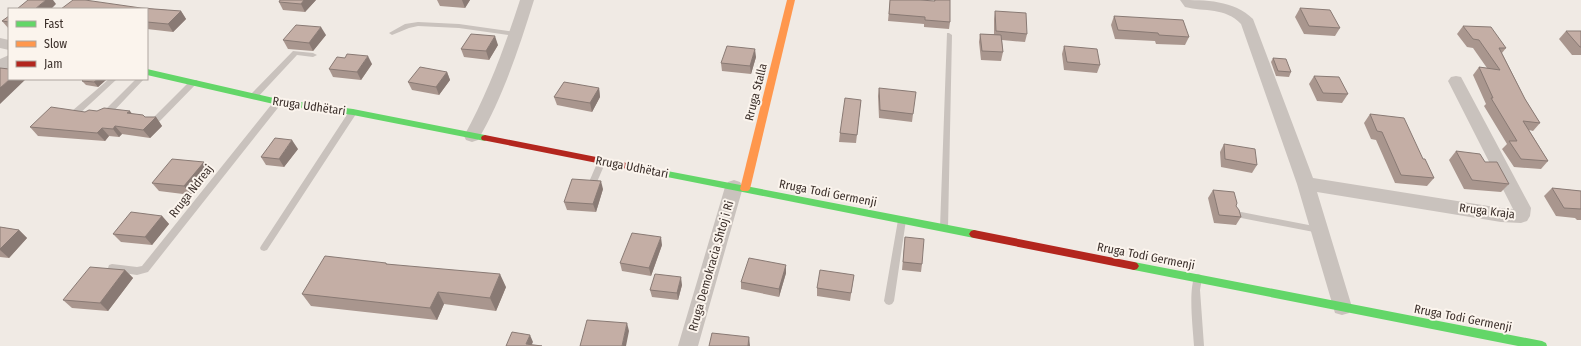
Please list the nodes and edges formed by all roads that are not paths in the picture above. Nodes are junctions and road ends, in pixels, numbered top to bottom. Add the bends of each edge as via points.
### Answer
1 (527, 0) edge
2 (791, 0) edge
3 (1187, 0) edge
4 (392, 33) dead end
5 (516, 34) junction
6 (949, 35) dead end
7 (313, 55) dead end
8 (8, 61) edge
9 (0, 67) edge
10 (148, 72) edge
11 (112, 80) edge
12 (139, 80) edge
13 (1456, 81) dead end
14 (194, 82) junction
15 (254, 96) junction
16 (278, 102) junction
17 (353, 112) junction
18 (106, 114) edge
19 (86, 115) edge
20 (154, 122) edge
21 (472, 136) junction
22 (602, 161) junction
23 (593, 182) edge
24 (1306, 184) junction
25 (739, 188) junction
26 (1236, 214) edge
27 (902, 220) junction
28 (944, 228) junction
29 (1319, 230) junction
30 (264, 248) dead end
31 (112, 268) edge
32 (1198, 278) junction
33 (889, 301) dead end
34 (1342, 306) junction
35 (688, 346) edge
36 (1200, 346) edge
37 (1542, 346) edge

1 - 5 street
2 - 25 street, Rruga Stalla
3 - 24 street via 1190,4 1234,10 1248,22
4 - 5 lane via 418,24 459,26
5 - 21 street via 486,111
6 - 28 lane
7 - 15 lane via 295,53
8 - 9 street
10 - 14 street, Rruga Udhëtari
11 - 19 lane via 72,113
12 - 18 lane
13 - 24 street, Rruga Kraja via 1522,208 1521,216
14 - 15 street, Rruga Udhëtari
14 - 20 lane
15 - 16 street, Rruga Udhëtari
16 - 17 street, Rruga Udhëtari
16 - 31 lane, Rruga Ndreaj via 146,268 137,271
17 - 21 street, Rruga Udhëtari
17 - 30 lane
21 - 22 street, Rruga Udhëtari
22 - 23 lane
22 - 25 street, Rruga Udhëtari
24 - 29 street
25 - 27 street, Rruga Todi Germenji
25 - 35 street, Rruga Demokracia Shtoj i Ri
26 - 29 lane
27 - 28 street, Rruga Todi Germenji
27 - 33 lane
28 - 32 street, Rruga Todi Germenji
29 - 34 street
32 - 34 street, Rruga Todi Germenji
32 - 36 lane via 1196,290
34 - 37 street, Rruga Todi Germenji

